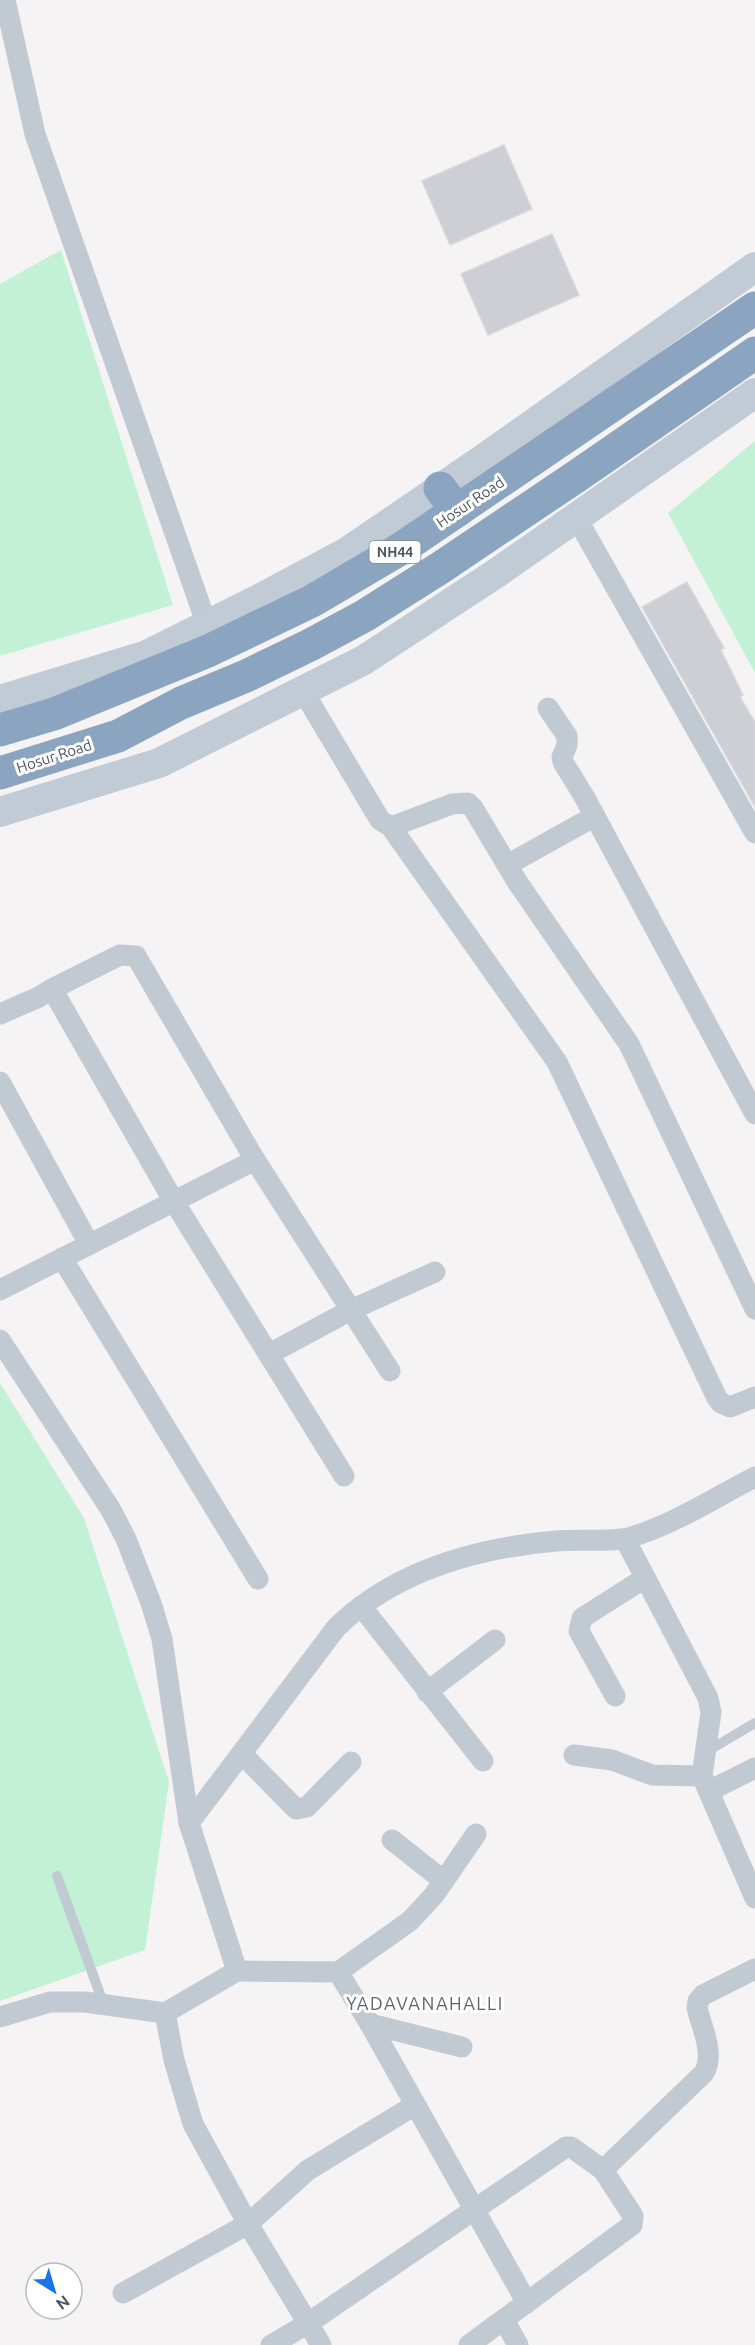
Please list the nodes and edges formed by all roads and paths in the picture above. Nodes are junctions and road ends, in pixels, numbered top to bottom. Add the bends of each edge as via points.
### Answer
1 (5, 0) edge
2 (755, 267) edge
3 (755, 308) edge
4 (755, 353) edge
5 (755, 393) edge
6 (448, 499) junction
7 (576, 518) junction
8 (207, 625) junction
9 (303, 691) junction
10 (0, 700) edge
11 (548, 708) dead end
12 (0, 730) edge
13 (0, 773) edge
14 (0, 812) edge
15 (595, 816) junction
16 (391, 827) junction
17 (755, 833) edge
18 (507, 865) junction
19 (52, 989) junction
20 (0, 1014) edge
21 (0, 1082) edge
22 (755, 1114) edge
23 (255, 1160) junction
24 (173, 1200) junction
25 (89, 1244) junction
26 (62, 1258) junction
27 (435, 1272) dead end
28 (0, 1290) edge
29 (755, 1309) edge
30 (351, 1310) junction
31 (0, 1340) edge
32 (268, 1354) junction
33 (390, 1371) dead end
34 (755, 1397) edge
35 (344, 1476) dead end
36 (755, 1477) edge
37 (625, 1539) junction
38 (645, 1578) junction
39 (258, 1579) dead end
40 (361, 1606) junction
41 (495, 1640) dead end
42 (427, 1692) junction
43 (615, 1696) dead end
44 (755, 1723) edge
45 (705, 1753) junction
46 (242, 1754) junction
47 (574, 1755) dead end
48 (483, 1761) dead end
49 (351, 1762) dead end
50 (755, 1768) edge
51 (706, 1783) junction
52 (189, 1823) junction
53 (476, 1834) dead end
54 (392, 1840) dead end
55 (57, 1876) dead end
56 (444, 1881) junction
57 (755, 1898) edge
58 (755, 1969) edge
59 (237, 1971) junction
60 (338, 1972) junction
61 (104, 2005) junction
62 (165, 2013) junction
63 (0, 2017) edge
64 (370, 2025) junction
65 (462, 2048) dead end
66 (416, 2104) junction
67 (603, 2170) junction
68 (475, 2211) junction
69 (248, 2224) junction
70 (123, 2293) dead end
71 (527, 2303) junction
72 (504, 2320) junction
73 (307, 2324) junction
74 (271, 2345) edge
75 (321, 2345) edge
76 (469, 2345) edge
77 (518, 2345) edge

1 - 8 street via 35,134
2 - 6 street
3 - 6 highway, Hosur Road / NH44
4 - 13 highway, Hosur Road / NH44 via 364,616 118,736
5 - 7 street
6 - 8 street
6 - 12 highway, Hosur Road / NH44 via 402,548 312,601 218,646 54,714
7 - 9 street via 364,660
7 - 17 street
8 - 10 street via 147,655
9 - 14 street via 159,763
9 - 16 street via 380,820
11 - 15 street via 567,736 563,762
15 - 18 street
15 - 22 street
16 - 18 street via 452,804 468,802
16 - 34 street via 556,1062 717,1398 730,1407
18 - 29 street via 629,1044
19 - 20 street
19 - 23 street via 120,955 136,956
19 - 24 street
21 - 25 street
23 - 24 street
23 - 30 street
24 - 25 street
24 - 32 street
25 - 26 street
26 - 28 street
26 - 39 street
27 - 30 street
30 - 32 street
30 - 33 street
31 - 52 street via 111,1510 143,1581 166,1658
32 - 35 street
36 - 37 street via 655,1529
37 - 38 street
37 - 40 street via 521,1544 478,1552 408,1579
38 - 43 street via 582,1618 579,1625
38 - 45 street via 708,1698 711,1712
40 - 42 street
40 - 46 street via 336,1628
41 - 42 street
42 - 48 street
44 - 45 lane
45 - 51 street
46 - 49 street via 296,1809 307,1807
46 - 52 street
47 - 51 street via 612,1760 651,1775
50 - 51 street
51 - 57 street
52 - 59 street
53 - 56 street
54 - 56 street
55 - 61 lane
56 - 60 street via 410,1921
58 - 67 street via 698,2001 710,2057 708,2066
59 - 60 street
59 - 62 street
60 - 64 street
61 - 62 street
61 - 63 street via 50,2002
62 - 69 street via 193,2124
64 - 65 street
64 - 66 street
66 - 68 street
66 - 69 street via 308,2170
67 - 68 street via 567,2147
67 - 71 street via 633,2216 632,2225
68 - 71 street
68 - 73 street
69 - 70 street
69 - 73 street
71 - 72 street
72 - 76 street
72 - 77 street
73 - 74 street
73 - 75 street

